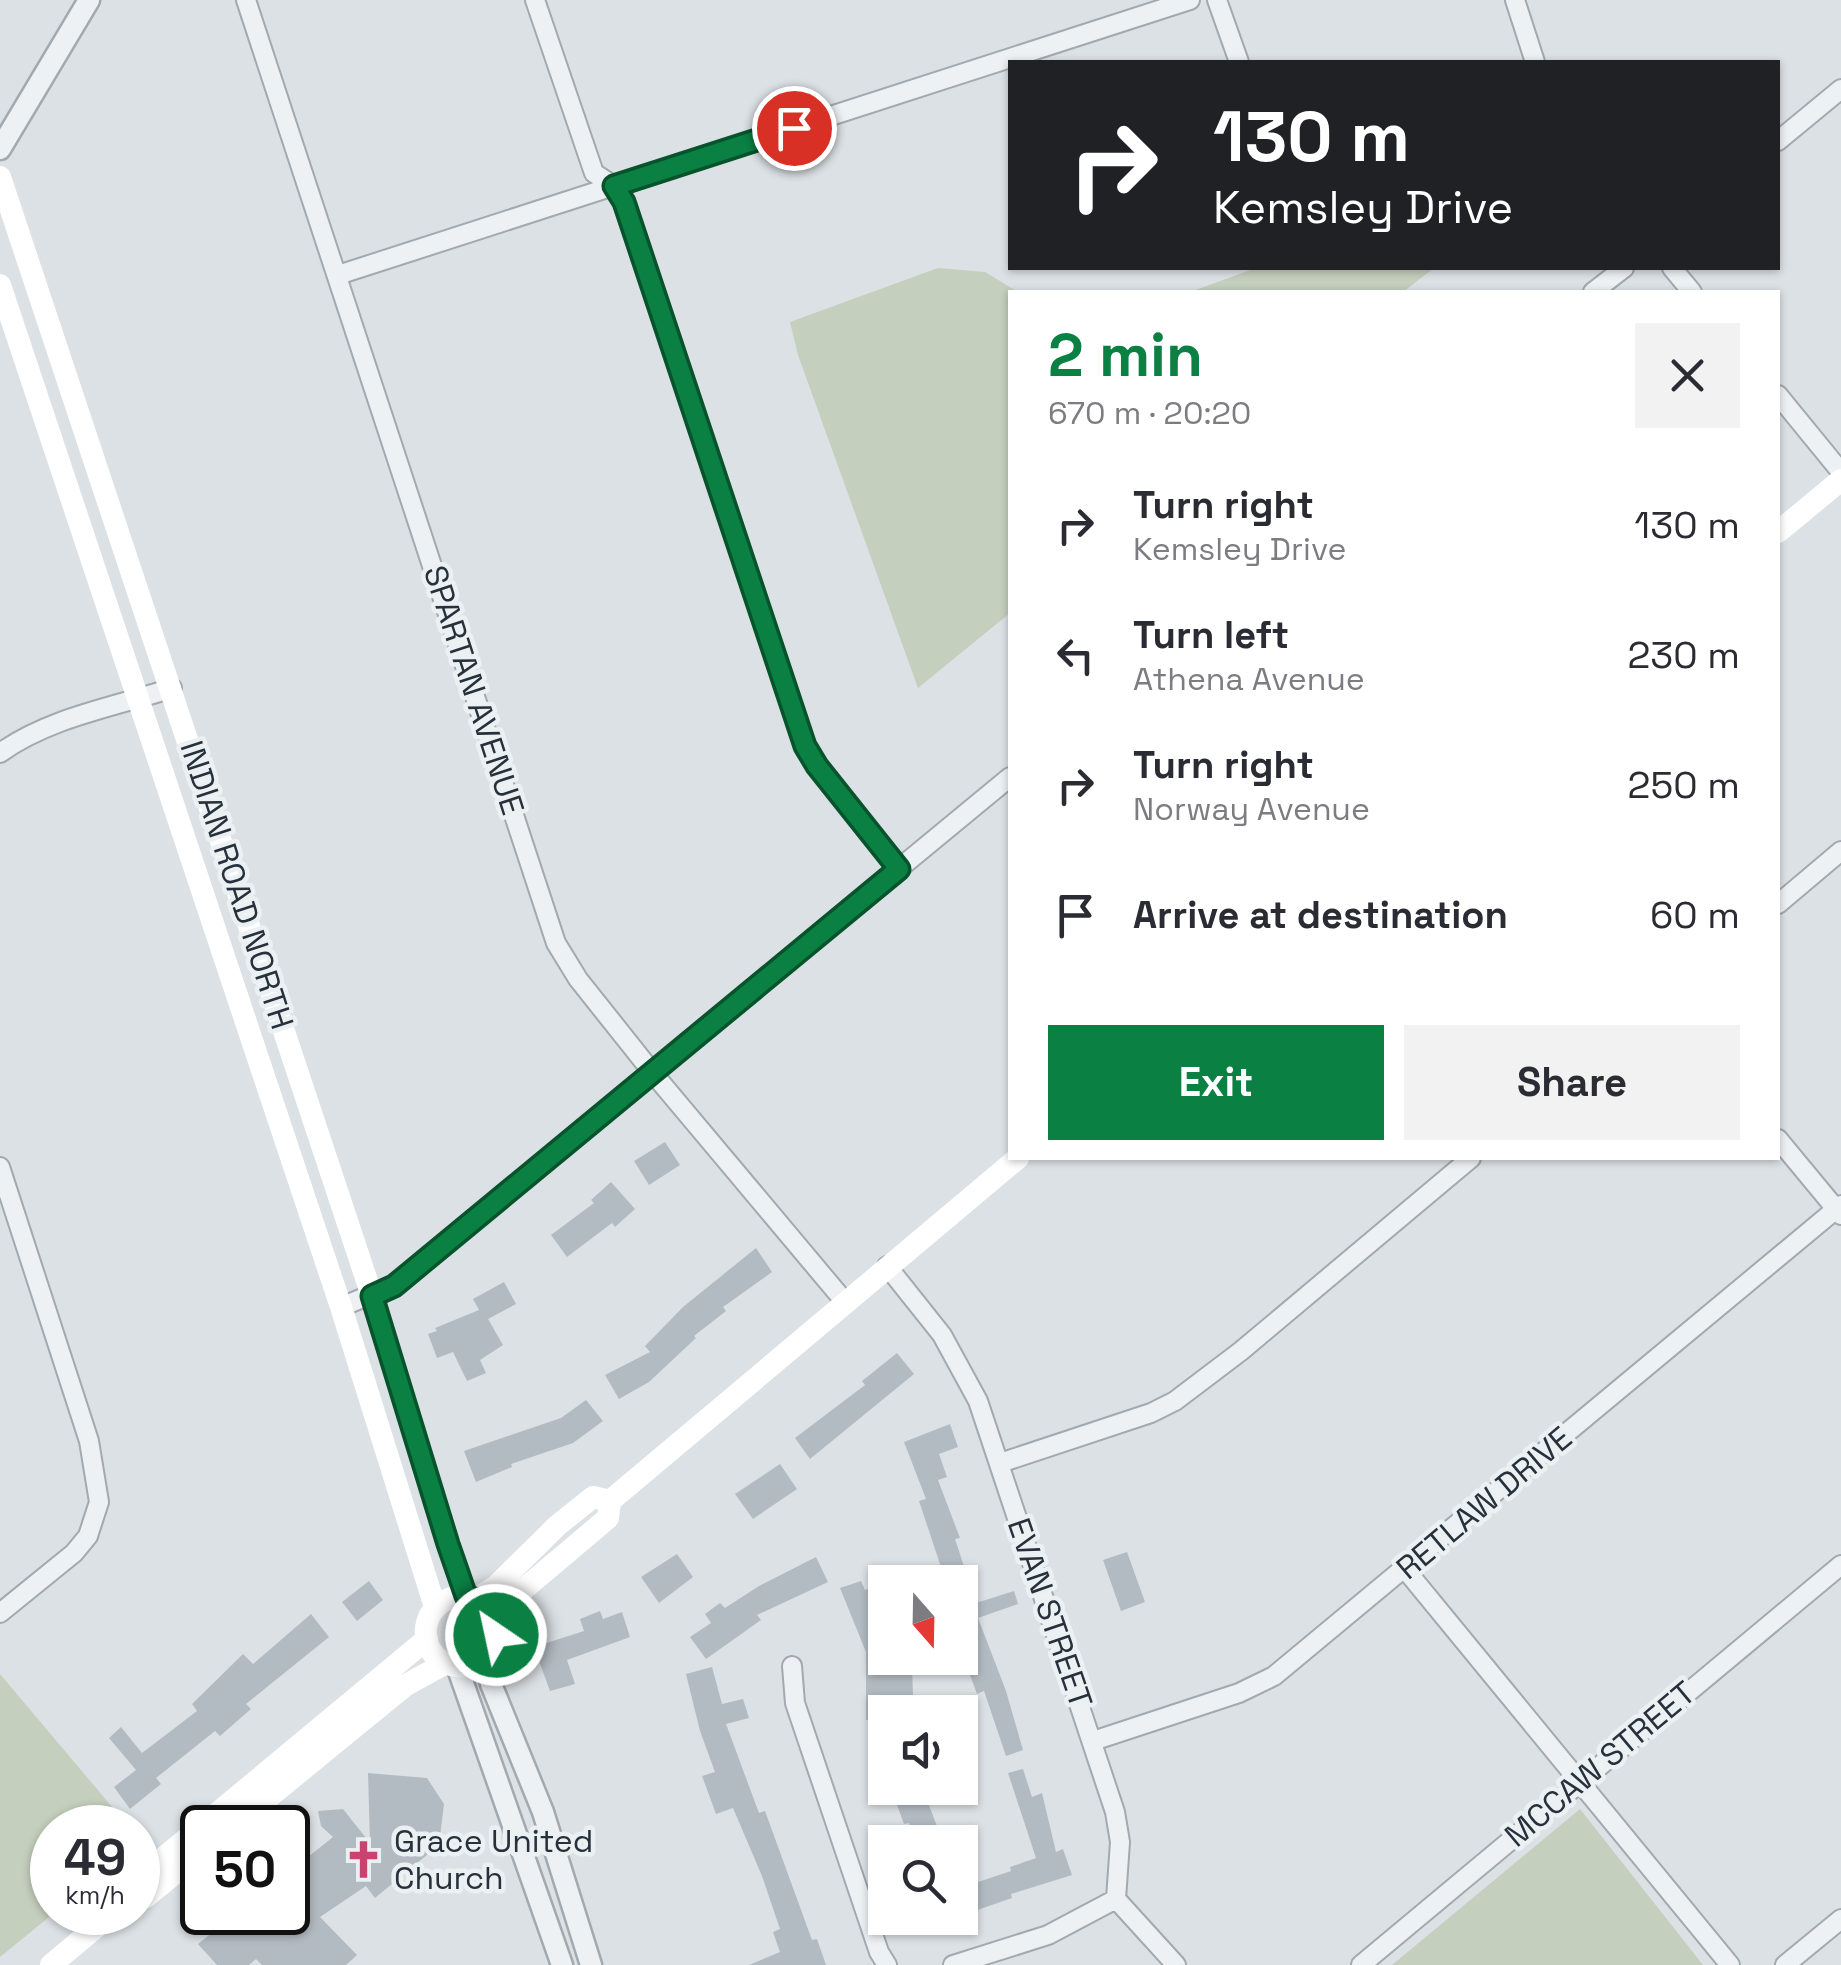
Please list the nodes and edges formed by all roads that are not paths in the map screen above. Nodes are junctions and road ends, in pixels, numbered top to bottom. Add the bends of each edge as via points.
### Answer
1 (88, 0) edge
2 (246, 0) edge
3 (534, 0) edge
4 (1190, 0) edge
5 (1217, 0) edge
6 (1515, 0) edge
7 (1238, 60) edge
8 (1535, 60) edge
9 (1841, 89) edge
10 (1780, 139) edge
11 (0, 149) edge
12 (0, 177) edge
13 (614, 186) junction
14 (1622, 270) edge
15 (1674, 270) edge
16 (338, 275) junction
17 (0, 285) edge
18 (1596, 290) edge
19 (1690, 290) edge
20 (1780, 398) edge
21 (1841, 472) edge
22 (1841, 480) edge
23 (1780, 530) edge
24 (172, 688) junction
25 (140, 699) junction
26 (0, 753) edge
27 (1008, 779) edge
28 (1841, 851) edge
29 (899, 869) junction
30 (1780, 902) edge
31 (652, 1072) junction
32 (1780, 1141) edge
33 (1016, 1160) edge
34 (1469, 1160) edge
35 (0, 1168) edge
36 (1839, 1210) edge
37 (887, 1266) junction
38 (372, 1296) junction
39 (845, 1302) junction
40 (341, 1308) junction
41 (1000, 1463) junction
42 (610, 1501) junction
43 (1841, 1565) edge
44 (1405, 1569) junction
45 (471, 1597) junction
46 (435, 1607) junction
47 (0, 1613) edge
48 (495, 1623) junction
49 (426, 1639) junction
50 (485, 1656) junction
51 (452, 1664) junction
52 (792, 1666) dead end
53 (1092, 1741) junction
54 (1578, 1781) junction
55 (259, 1805) edge
56 (160, 1861) edge
57 (180, 1869) edge
58 (160, 1886) edge
59 (1116, 1900) junction
60 (1841, 1919) edge
61 (87, 1935) edge
62 (51, 1965) edge
63 (562, 1965) edge
64 (590, 1965) edge
65 (887, 1965) edge
66 (954, 1965) edge
67 (1176, 1965) edge
68 (1360, 1965) edge
69 (1730, 1965) edge
70 (1785, 1965) edge

1 - 11 street
2 - 16 street, SPARTAN AVENUE
3 - 13 street via 594,173
4 - 13 street
5 - 7 street
6 - 8 street
9 - 10 street
12 - 24 main road, INDIAN ROAD NORTH
13 - 16 street
13 - 29 street via 805,746
14 - 18 street
15 - 19 street
16 - 31 street, SPARTAN AVENUE via 556,942
17 - 25 main road, INDIAN ROAD NORTH
20 - 21 street
22 - 23 main road
24 - 25 street
24 - 38 main road, INDIAN ROAD NORTH
25 - 26 street via 36,731
25 - 40 main road, INDIAN ROAD NORTH
27 - 29 street
28 - 30 street
29 - 31 street
31 - 38 street via 394,1286
31 - 39 street, SPARTAN AVENUE
32 - 36 street
33 - 37 main road
34 - 41 street via 1175,1401
35 - 47 street via 90,1441 100,1502 74,1553
36 - 44 street, RETLAW DRIVE
37 - 39 main road
37 - 41 street, EVAN STREET via 962,1366
38 - 40 street
38 - 45 main road, INDIAN ROAD NORTH via 448,1544
39 - 42 main road
40 - 46 main road, INDIAN ROAD NORTH
41 - 53 street, EVAN STREET
42 - 45 main road via 594,1497 496,1586
42 - 48 main road via 608,1518 512,1599
43 - 54 street, MCCAW STREET
44 - 53 street, RETLAW DRIVE via 1259,1684
44 - 54 street
45 - 46 main road via 452,1596
45 - 48 main road, INDIAN ROAD NORTH via 488,1608
46 - 49 main road
48 - 50 main road
49 - 51 main road
49 - 56 main road
50 - 51 main road
50 - 64 street
51 - 55 main road via 406,1684
51 - 63 street
52 - 65 street via 794,1703
53 - 59 street, EVAN STREET via 1118,1828
54 - 68 street, MCCAW STREET
54 - 69 street
57 - 58 main road
59 - 66 street via 1048,1934
59 - 67 street
60 - 70 street
61 - 62 main road

